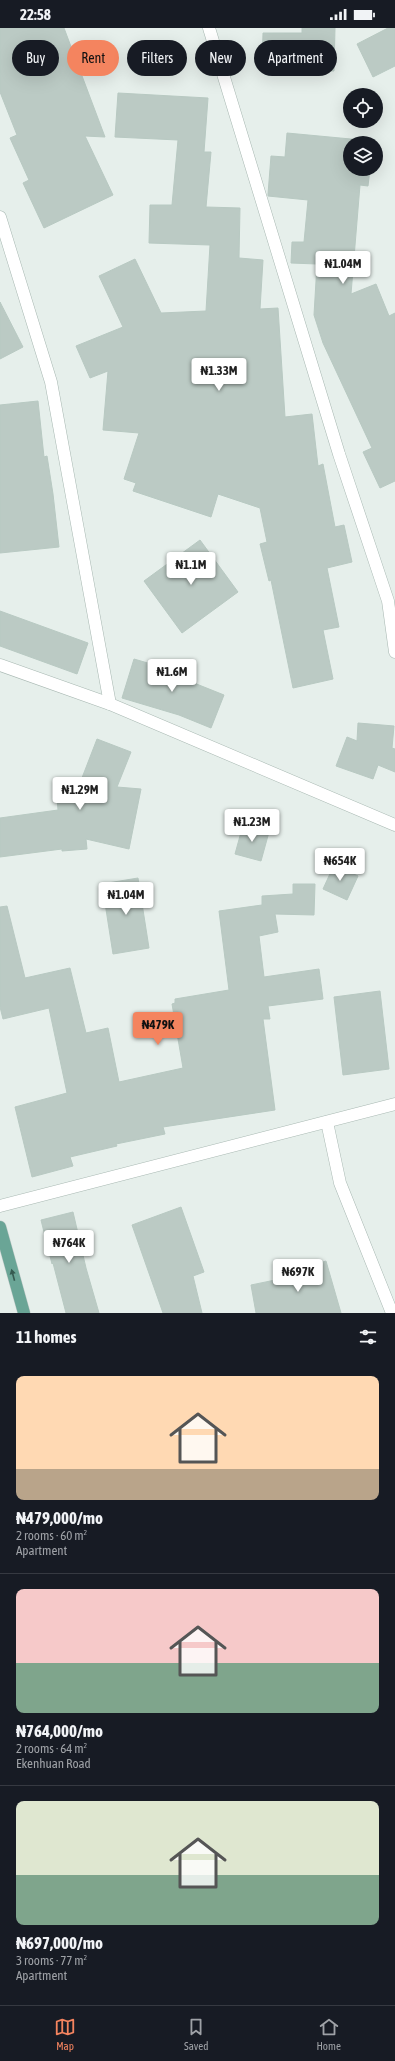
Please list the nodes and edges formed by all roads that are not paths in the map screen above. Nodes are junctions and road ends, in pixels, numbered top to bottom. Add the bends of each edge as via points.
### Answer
1 (209, 28) edge
2 (0, 217) edge
3 (395, 652) edge
4 (0, 665) edge
5 (110, 704) junction
6 (395, 825) edge
7 (395, 1104) edge
8 (327, 1122) junction
9 (0, 1206) edge
10 (0, 1227) edge
11 (24, 1313) edge
12 (392, 1313) edge

1 - 3 street via 388,601
2 - 5 street via 51,382
4 - 5 street
5 - 6 street
7 - 8 street
8 - 9 street
8 - 12 street via 340,1183
11 -> 10 main road

